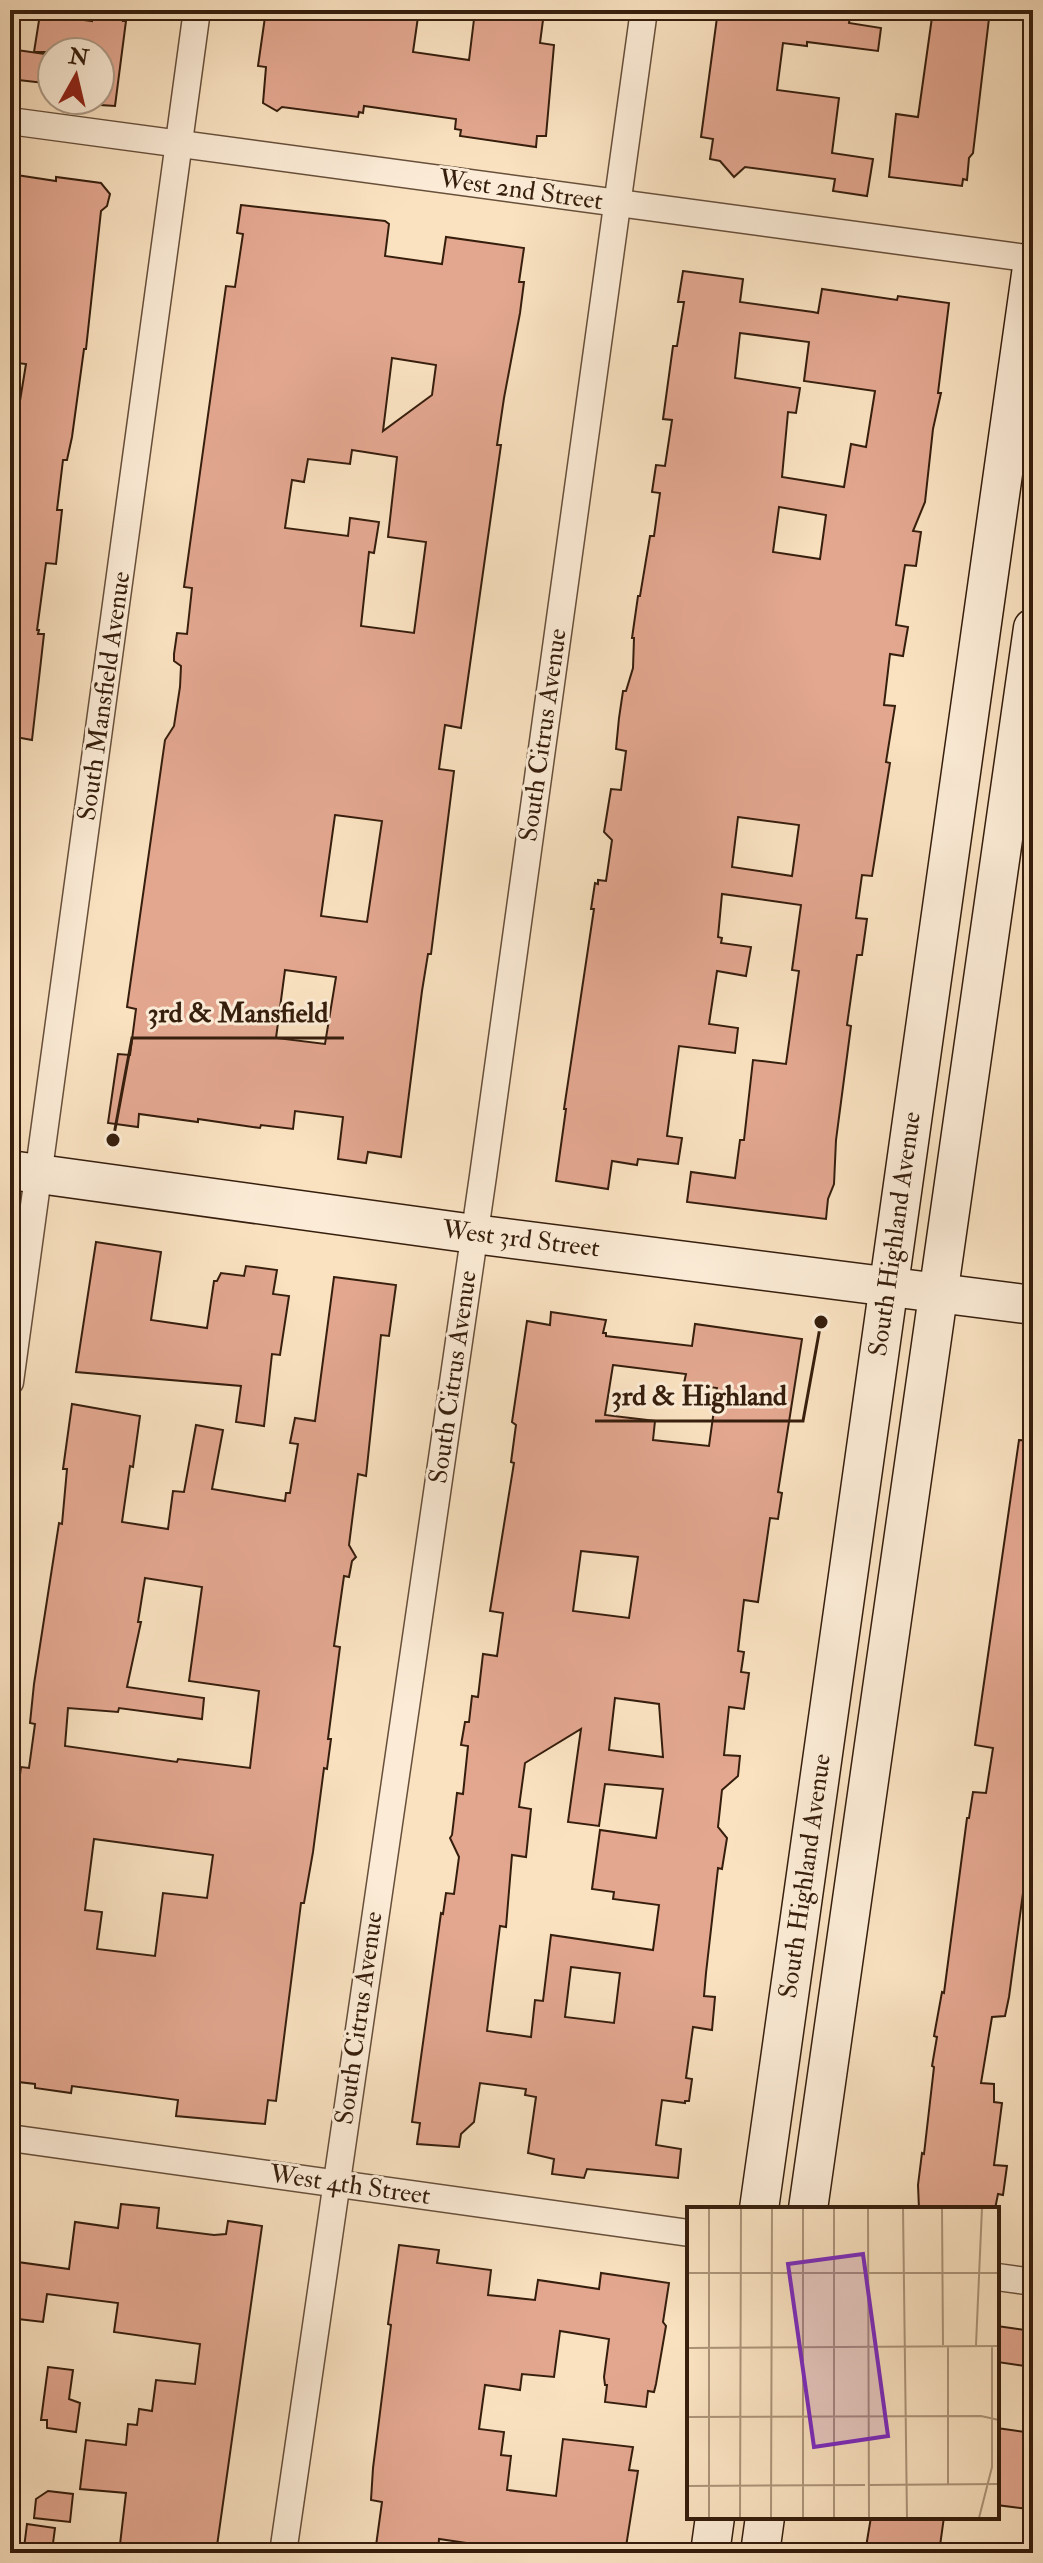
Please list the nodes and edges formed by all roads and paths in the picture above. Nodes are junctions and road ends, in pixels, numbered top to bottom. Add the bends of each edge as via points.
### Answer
1 (197, 10) edge
2 (644, 10) edge
3 (10, 121) edge
4 (177, 142) junction
5 (616, 203) junction
6 (1033, 259) edge
7 (1033, 628) edge
8 (25, 1172) edge
9 (474, 1234) junction
10 (888, 1286) junction
11 (938, 1292) junction
12 (1033, 1305) edge
13 (10, 1382) edge
14 (10, 2138) edge
15 (335, 2184) junction
16 (759, 2207) edge
17 (808, 2207) edge
18 (687, 2233) edge
19 (999, 2277) edge
20 (1033, 2282) edge
21 (715, 2519) edge
22 (765, 2519) edge
23 (283, 2553) edge
24 (710, 2553) edge
25 (760, 2553) edge

1 - 4 street, South Mansfield Avenue
2 - 5 street, South Citrus Avenue
3 - 4 street, West 2nd Street
4 - 5 street, West 2nd Street
4 - 8 street, South Mansfield Avenue
5 - 6 street, West 2nd Street
5 - 9 street, South Citrus Avenue
6 - 10 main road, South Highland Avenue
7 - 11 main road, South Highland Avenue
8 - 9 main road, West 3rd Street
8 - 13 street, South Mansfield Avenue
9 - 10 main road, West 3rd Street
9 - 15 street, South Citrus Avenue
10 - 11 main road, West 3rd Street
10 - 16 main road, South Highland Avenue
11 - 12 main road, West 3rd Street
11 - 17 main road, South Highland Avenue
14 - 15 street, West 4th Street
15 - 18 street, West 4th Street
15 - 23 street, South Citrus Avenue
19 - 20 street
21 - 24 main road
22 - 25 main road

